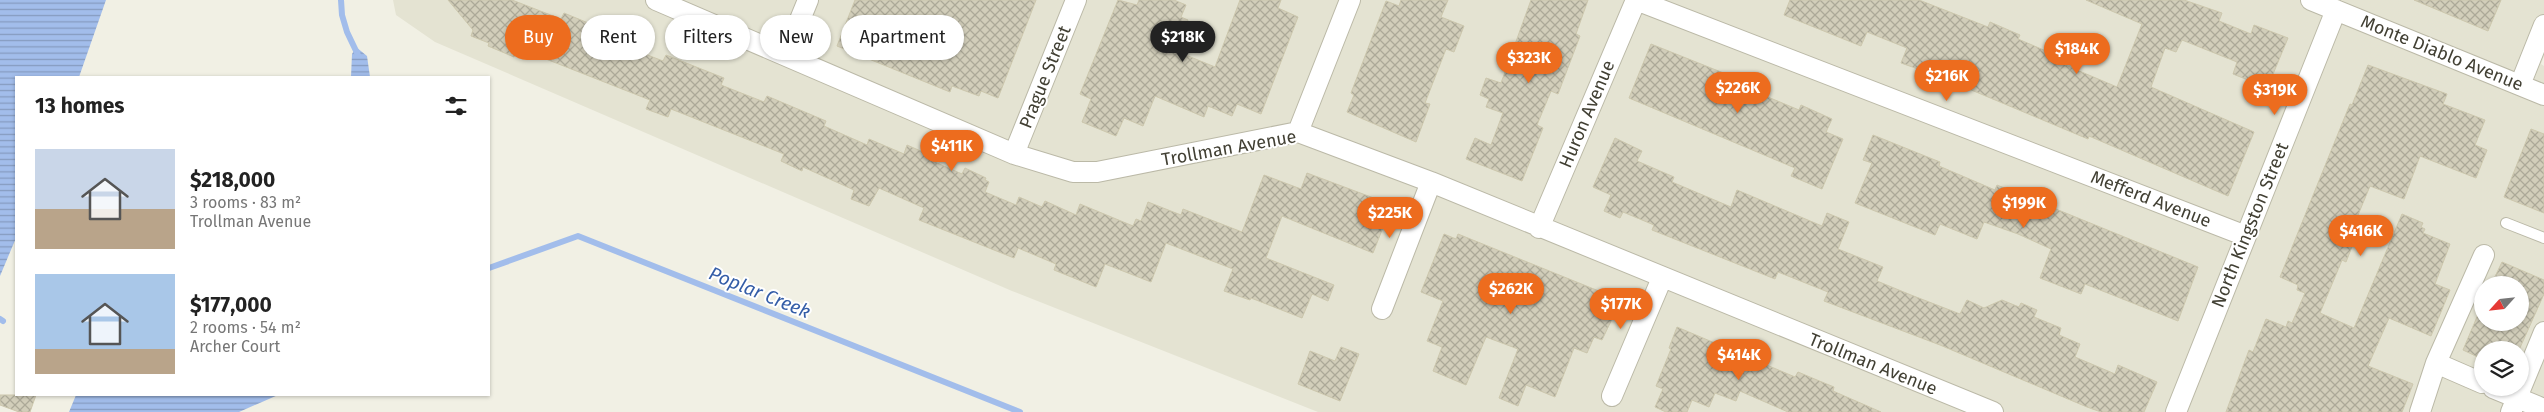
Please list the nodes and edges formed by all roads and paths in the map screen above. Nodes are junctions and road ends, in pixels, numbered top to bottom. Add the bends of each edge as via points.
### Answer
1 (656, 0) edge
2 (808, 0) edge
3 (1076, 0) edge
4 (1350, 0) edge
5 (1636, 0) edge
6 (2312, 0) edge
7 (2336, 10) junction
8 (802, 15) edge
9 (2544, 26) edge
10 (760, 43) edge
11 (800, 60) edge
12 (2520, 85) junction
13 (2544, 95) edge
14 (1298, 132) junction
15 (1014, 154) junction
16 (1431, 182) junction
17 (2506, 223) dead end
18 (1539, 228) junction
19 (2246, 236) junction
20 (2544, 238) edge
21 (2484, 255) dead end
22 (1662, 278) junction
23 (1382, 308) dead end
24 (2544, 332) edge
25 (2436, 364) junction
26 (2474, 380) edge
27 (1612, 396) dead end
28 (2503, 396) edge
29 (2514, 405) edge
30 (2544, 409) edge
31 (1993, 412) edge
32 (2176, 412) edge
33 (2420, 412) edge

1 - 10 street, Trollman Avenue
2 - 8 street
3 - 15 street, Prague Street
4 - 14 street
5 - 18 street, Huron Avenue
5 - 19 street, Mefferd Avenue
6 - 7 street, Monte Diablo Avenue
7 - 12 street, Monte Diablo Avenue
7 - 19 street, North Kingston Street
9 - 12 street
11 - 15 street, Trollman Avenue
12 - 13 street, Monte Diablo Avenue
14 - 15 street, Trollman Avenue via 1097,172 1073,172
14 - 16 street, Trollman Avenue
16 - 18 street, Trollman Avenue
16 - 23 street
17 - 20 lane
18 - 22 street, Trollman Avenue
19 - 32 street, North Kingston Street
21 - 25 street
22 - 27 street
22 - 31 street, Trollman Avenue
24 - 29 street
25 - 26 street
25 - 33 street
28 - 29 street
29 - 30 street

